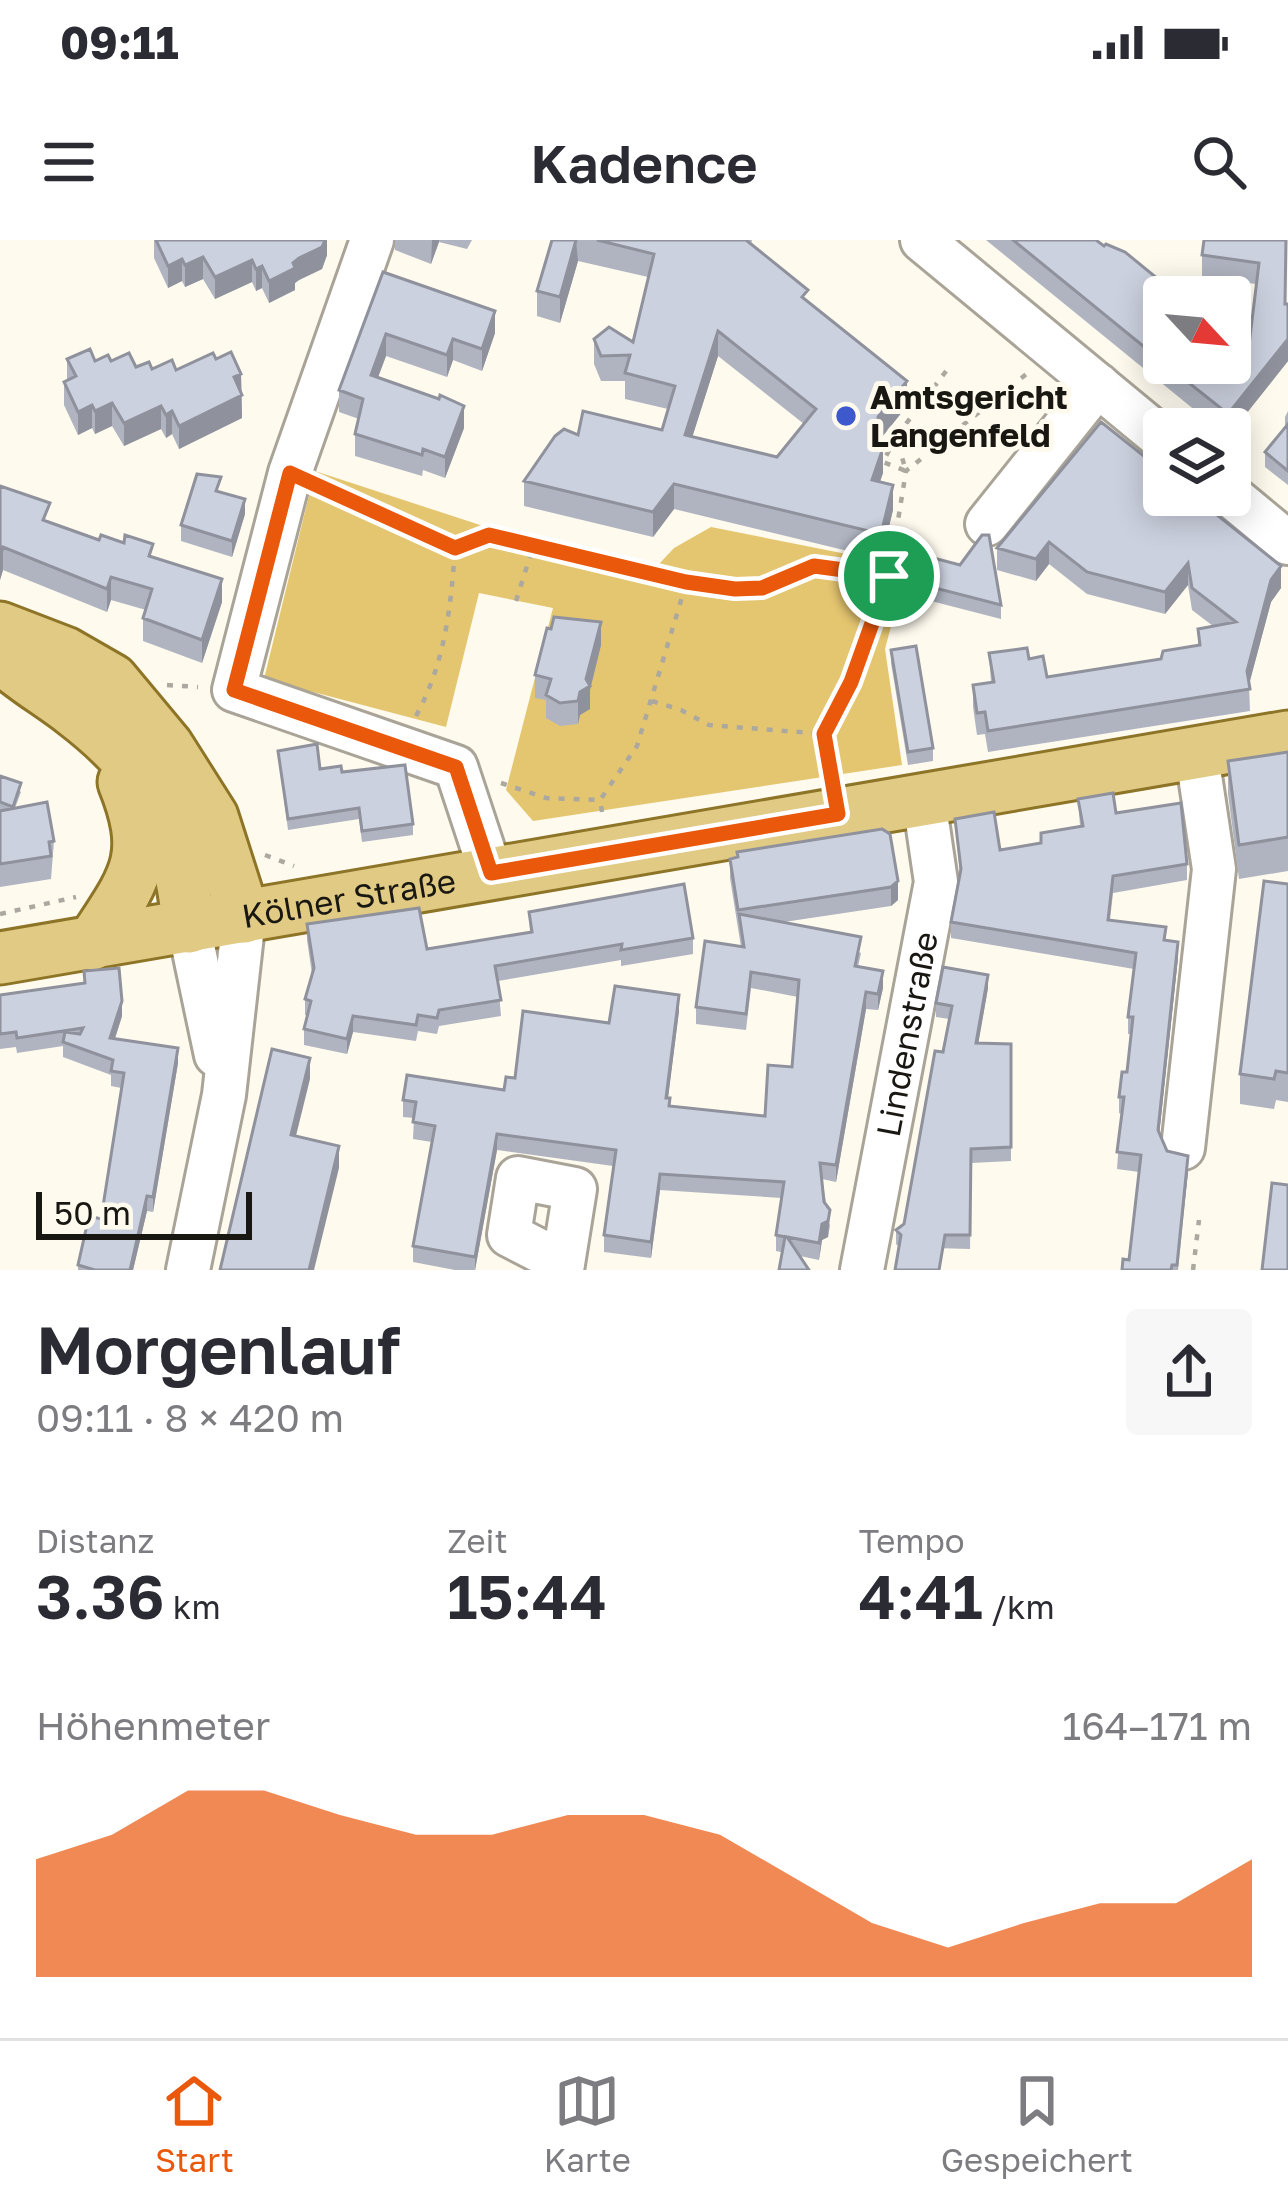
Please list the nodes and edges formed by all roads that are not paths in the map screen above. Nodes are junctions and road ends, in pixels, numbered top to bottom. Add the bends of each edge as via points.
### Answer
1 (372, 240) edge
2 (922, 240) edge
3 (1097, 385) junction
4 (1143, 423) edge
5 (1251, 512) edge
6 (987, 524) dead end
7 (1288, 543) edge
8 (0, 628) edge
9 (0, 656) edge
10 (1288, 737) edge
11 (108, 742) junction
12 (1197, 755) junction
13 (924, 800) junction
14 (491, 873) junction
15 (244, 917) junction
16 (189, 927) junction
17 (92, 944) junction
18 (0, 958) edge
19 (224, 1095) junction
20 (1183, 1148) dead end
21 (188, 1270) edge
22 (862, 1270) edge

1 - 14 street via 290,473 234,690 456,767
2 - 3 street
3 - 4 street
3 - 6 street
5 - 7 street
8 - 15 main road via 112,680 212,817
9 - 11 main road
10 - 12 main road, Kölner Straße
11 - 16 main road via 140,772 165,816
11 - 17 main road via 139,820 139,855
12 - 13 main road, Kölner Straße
12 - 20 street via 1214,869
13 - 14 main road, Kölner Straße
13 - 22 street, Lindenstraße via 936,882
14 - 15 main road, Kölner Straße
15 - 16 main road, Kölner Straße
15 - 19 street
16 - 17 main road, Kölner Straße
16 - 19 street
17 - 18 main road, Kölner Straße
19 - 21 street

